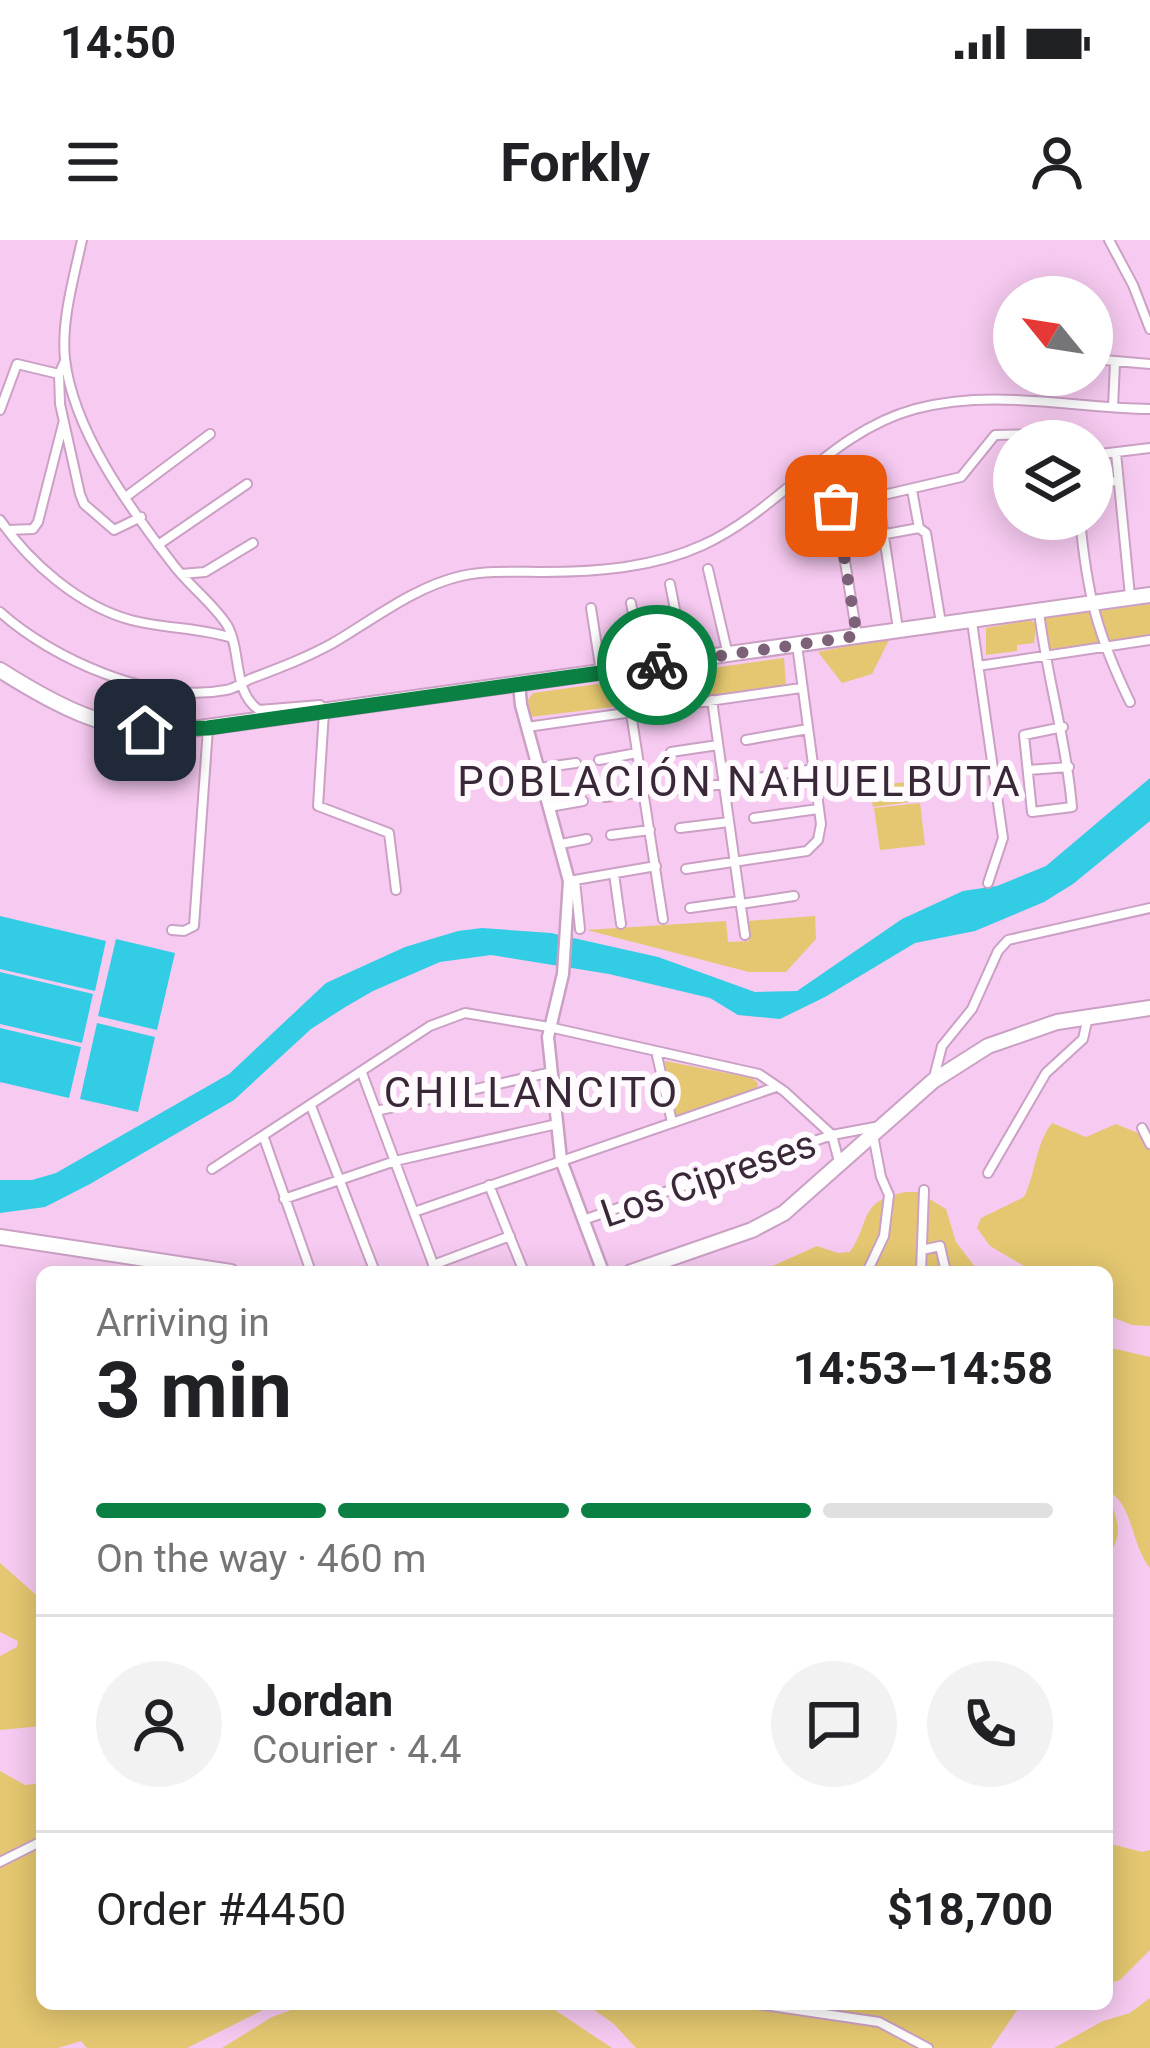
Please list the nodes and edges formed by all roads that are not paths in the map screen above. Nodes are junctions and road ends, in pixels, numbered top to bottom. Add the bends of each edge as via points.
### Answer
1 (82, 240) edge
2 (1109, 240) edge
3 (1150, 329) edge
4 (65, 360) junction
5 (1115, 363) joint
6 (1150, 364) edge
7 (59, 374) junction
8 (1114, 407) junction
9 (1150, 409) edge
10 (0, 410) edge
11 (63, 424) junction
12 (210, 434) dead end
13 (993, 437) edge
14 (1150, 448) edge
15 (1113, 453) edge
16 (1116, 453) junction
17 (1113, 481) edge
18 (1118, 481) junction
19 (248, 484) dead end
20 (913, 490) junction
21 (127, 496) junction
22 (878, 497) junction
23 (140, 517) junction
24 (0, 520) edge
25 (919, 528) junction
26 (7, 530) junction
27 (884, 534) junction
28 (1083, 540) edge
29 (842, 542) junction
30 (253, 543) dead end
31 (158, 545) junction
32 (708, 569) dead end
33 (180, 574) junction
34 (670, 584) dead end
35 (1150, 595) edge
36 (1130, 598) junction
37 (631, 602) dead end
38 (1091, 603) junction
39 (591, 608) dead end
40 (1038, 610) junction
41 (0, 612) edge
42 (971, 620) junction
43 (941, 624) junction
44 (898, 630) junction
45 (857, 636) junction
46 (233, 638) junction
47 (1150, 640) edge
48 (1138, 642) junction
49 (797, 645) junction
50 (1104, 646) junction
51 (1044, 653) junction
52 (728, 655) junction
53 (1150, 656) edge
54 (685, 661) junction
55 (0, 665) edge
56 (978, 666) junction
57 (643, 667) junction
58 (601, 673) junction
59 (241, 683) junction
60 (519, 684) junction
61 (801, 688) junction
62 (712, 700) junction
63 (1130, 701) dead end
64 (324, 712) junction
65 (630, 712) junction
66 (208, 728) junction
67 (527, 728) junction
68 (1063, 728) junction
69 (808, 729) junction
70 (746, 740) dead end
71 (718, 745) junction
72 (671, 752) dead end
73 (637, 753) junction
74 (599, 760) dead end
75 (576, 764) dead end
76 (1069, 767) junction
77 (539, 769) junction
78 (814, 769) junction
79 (1028, 770) junction
80 (751, 778) dead end
81 (724, 784) junction
82 (676, 790) dead end
83 (644, 792) junction
84 (605, 797) dead end
85 (584, 801) dead end
86 (549, 807) junction
87 (818, 809) junction
88 (754, 818) dead end
89 (729, 822) junction
90 (680, 828) dead end
91 (650, 830) junction
92 (611, 835) dead end
93 (587, 839) dead end
94 (561, 844) junction
95 (735, 862) junction
96 (656, 866) junction
97 (686, 869) dead end
98 (614, 874) junction
99 (572, 881) junction
100 (988, 883) dead end
101 (396, 890) dead end
102 (794, 896) dead end
103 (740, 902) junction
104 (691, 908) dead end
105 (1150, 908) edge
106 (663, 919) dead end
107 (621, 924) dead end
108 (580, 928) dead end
109 (172, 930) dead end
110 (745, 935) dead end
111 (1150, 1008) edge
112 (1088, 1017) junction
113 (549, 1027) junction
114 (656, 1051) junction
115 (552, 1072) junction
116 (362, 1073) junction
117 (933, 1082) junction
118 (777, 1086) junction
119 (311, 1106) junction
120 (376, 1111) junction
121 (672, 1122) junction
122 (557, 1124) junction
123 (1142, 1128) dead end
124 (877, 1130) junction
125 (832, 1135) junction
126 (264, 1138) junction
127 (1150, 1144) edge
128 (561, 1160) junction
129 (395, 1161) junction
130 (839, 1167) junction
131 (212, 1169) dead end
132 (988, 1173) dead end
133 (340, 1180) junction
134 (489, 1185) junction
135 (924, 1190) dead end
136 (284, 1199) junction
137 (414, 1211) junction
138 (583, 1220) junction
139 (509, 1236) junction
140 (0, 1237) edge
141 (922, 1250) junction
142 (140, 1265) edge
143 (309, 1266) edge
144 (373, 1266) edge
145 (433, 1266) edge
146 (439, 1266) edge
147 (522, 1266) edge
148 (601, 1266) edge
149 (648, 1266) edge
150 (870, 1266) edge
151 (921, 1266) edge
152 (945, 1266) edge
153 (36, 1843) edge
154 (0, 1862) edge
155 (799, 2010) edge
156 (928, 2048) edge

1 - 4 street
2 - 3 street
4 - 7 street
4 - 21 street via 86,430
5 - 6 street
5 - 8 street
7 - 10 street via 17,364
7 - 11 street
8 - 9 street
8 - 59 street via 983,399 902,413 842,444 732,529 690,550 596,571 454,578 298,662
11 - 23 street via 84,504 114,530
11 - 26 street via 38,522
12 - 21 street
13 - 20 street via 961,477
14 - 16 street
15 - 16 street
16 - 18 street
17 - 18 street
18 - 36 street
19 - 31 street
20 - 22 street
20 - 25 street
21 - 23 street
22 - 27 street
22 - 29 street via 836,506
23 - 31 street
24 - 26 street
25 - 27 street
25 - 43 street
26 - 46 street via 71,591 130,620
27 - 29 street
27 - 44 street
28 - 38 street
29 - 45 street
30 - 33 street via 205,572
31 - 33 street
32 - 52 street
33 - 46 street
34 - 54 street
35 - 36 main road
36 - 38 main road
37 - 57 street
38 - 40 main road
38 - 50 street
39 - 58 street
40 - 42 main road
40 - 51 street
41 - 59 street via 63,656 126,680 189,690 228,691
42 - 43 main road
42 - 56 street
43 - 44 main road
44 - 45 main road
45 - 49 main road
46 - 59 street
47 - 48 street
48 - 50 street
48 - 53 street
49 - 52 main road
49 - 61 street
50 - 51 street
50 - 63 street
51 - 56 street
51 - 68 street
52 - 54 main road
54 - 57 main road
55 - 66 main road via 100,722 156,732
56 - 100 street via 1003,838
57 - 58 main road
58 - 60 main road
59 - 64 street via 259,710 316,703
60 - 64 main road
60 - 67 street
61 - 62 street
61 - 69 street
62 - 65 street
62 - 71 street
64 - 66 main road
64 - 101 street via 318,806 389,832
65 - 67 street
65 - 73 street
66 - 109 street via 194,926
67 - 77 street
68 - 76 street
68 - 79 street via 1024,735
69 - 70 street
69 - 78 street
71 - 72 street
71 - 81 street
73 - 74 street
73 - 83 street
75 - 77 street
76 - 79 street
76 - 79 street via 1072,807 1032,812
77 - 86 street
78 - 80 street
78 - 87 street
81 - 82 street
81 - 89 street
83 - 84 street
83 - 91 street
85 - 86 street
86 - 94 street
87 - 88 street
87 - 95 street via 814,847
89 - 90 street
89 - 95 street
91 - 92 street
91 - 96 street
93 - 94 street
94 - 99 street
95 - 97 street
95 - 103 street
96 - 98 street
96 - 106 street
98 - 99 street
98 - 107 street
99 - 108 street
99 - 113 street
102 - 103 street
103 - 104 street
103 - 110 street
105 - 117 street via 1008,940 942,1046
111 - 112 main road
112 - 117 main road via 1011,1036
112 - 132 street via 1083,1040 1046,1073
113 - 114 street
113 - 115 street
113 - 116 street via 448,1017
114 - 118 street via 759,1074
114 - 121 street
115 - 120 street
115 - 122 street
116 - 119 street
116 - 120 street
117 - 124 main road
118 - 121 street
118 - 125 street
119 - 126 street
119 - 133 street
120 - 129 street
121 - 128 street
122 - 128 street
122 - 129 street
123 - 127 street
124 - 125 street, Los Cipreses
124 - 130 main road
124 - 150 street via 889,1195
125 - 130 street
125 - 138 street, Los Cipreses
126 - 131 street
126 - 136 street
128 - 134 street
128 - 138 street
129 - 133 street
129 - 137 street
130 - 149 main road via 772,1221
133 - 136 street
133 - 144 street
134 - 137 street
134 - 139 street
135 - 141 street
136 - 143 street
137 - 145 street
138 - 148 street
139 - 146 street
139 - 147 street
140 - 142 main road
141 - 151 street
141 - 152 street via 940,1246
153 - 154 street
155 - 156 street via 868,2020

